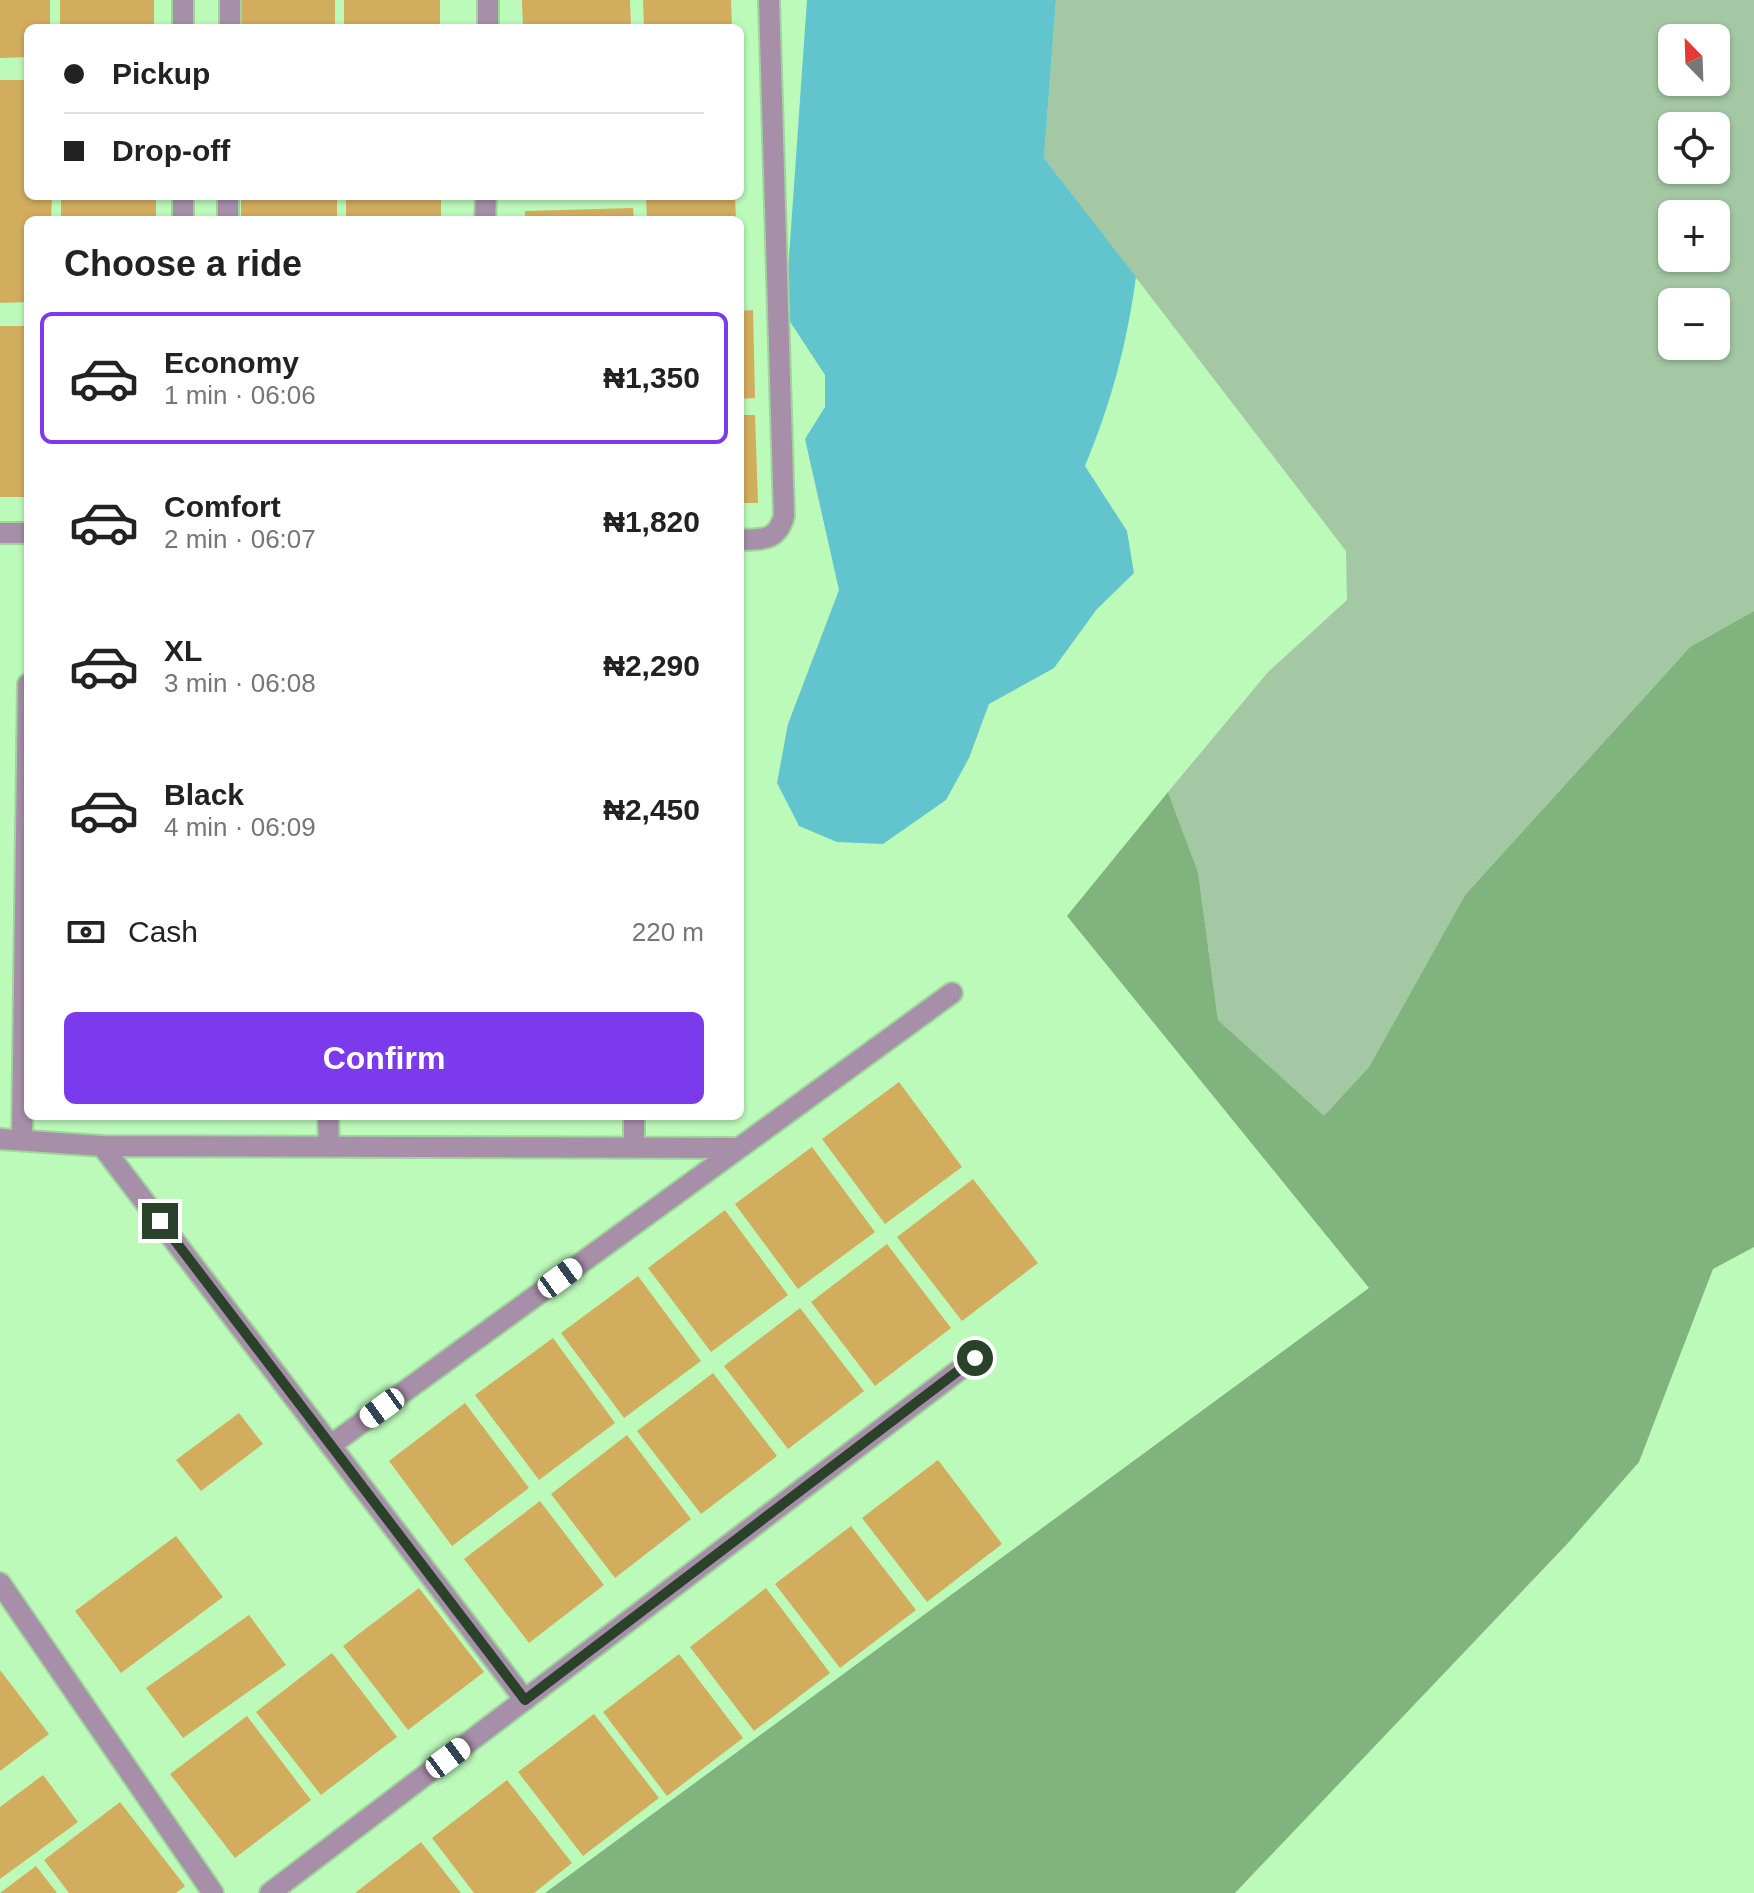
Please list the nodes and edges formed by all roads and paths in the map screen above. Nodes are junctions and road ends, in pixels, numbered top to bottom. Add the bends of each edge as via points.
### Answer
1 (183, 0) edge
2 (230, 0) edge
3 (488, 0) edge
4 (769, 0) edge
5 (183, 24) edge
6 (230, 24) edge
7 (488, 24) edge
8 (0, 533) edge
9 (24, 533) edge
10 (744, 540) edge
11 (24, 988) edge
12 (952, 993) dead end
13 (328, 1120) edge
14 (634, 1120) edge
15 (0, 1139) edge
16 (22, 1140) junction
17 (102, 1146) junction
18 (329, 1146) junction
19 (634, 1147) junction
20 (739, 1148) junction
21 (975, 1358) dead end
22 (331, 1445) junction
23 (0, 1583) edge
24 (525, 1700) junction
25 (213, 1893) edge
26 (270, 1893) edge

1 - 5 street
2 - 6 street
3 - 7 street
4 - 10 street via 784,516 780,531 770,539
8 - 9 street
11 - 16 street
12 - 20 street
13 - 18 street
14 - 19 street
15 - 16 street
16 - 17 street
17 - 18 street
17 - 22 street
18 - 19 street
19 - 20 street
20 - 22 street
21 - 24 street
22 - 24 street
23 - 25 street
24 - 26 street

